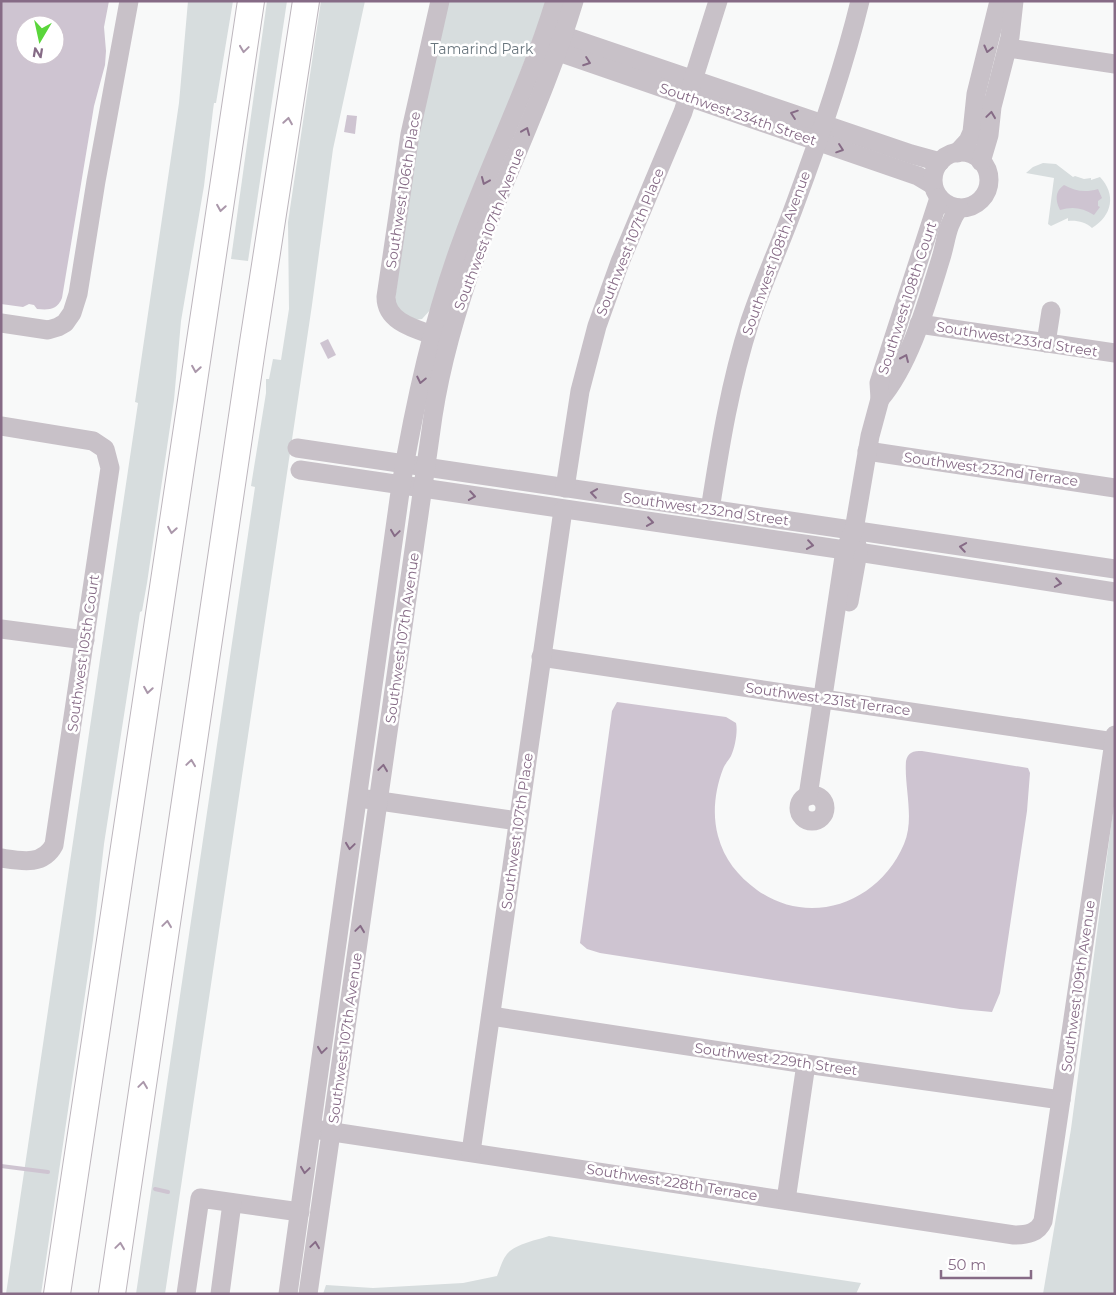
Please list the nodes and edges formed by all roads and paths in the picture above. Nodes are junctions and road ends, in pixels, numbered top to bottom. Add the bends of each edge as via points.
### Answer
1 (129, 1) edge
2 (251, 1) edge
3 (306, 1) edge
4 (440, 1) edge
5 (555, 1) edge
6 (574, 1) edge
7 (718, 1) edge
8 (860, 1) edge
9 (999, 1) edge
10 (1014, 1) edge
11 (552, 41) junction
12 (1008, 48) junction
13 (1115, 64) edge
14 (691, 88) junction
15 (820, 133) junction
16 (957, 153) junction
17 (940, 162) junction
18 (981, 162) junction
19 (936, 192) junction
20 (959, 208) junction
21 (1051, 311) dead end
22 (1, 323) edge
23 (919, 324) junction
24 (441, 338) junction
25 (1046, 343) junction
26 (1115, 354) edge
27 (880, 399) junction
28 (1, 426) edge
29 (297, 448) dead end
30 (867, 451) junction
31 (405, 464) junction
32 (426, 467) junction
33 (300, 470) dead end
34 (401, 485) junction
35 (423, 488) junction
36 (565, 488) junction
37 (1115, 488) edge
38 (563, 510) junction
39 (710, 510) junction
40 (854, 530) junction
41 (852, 551) junction
42 (887, 556) junction
43 (1115, 570) edge
44 (1115, 592) edge
45 (1, 628) edge
46 (85, 640) junction
47 (542, 651) junction
48 (830, 693) junction
49 (1114, 735) edge
50 (814, 797) dead end
51 (357, 798) junction
52 (379, 801) junction
53 (518, 821) junction
54 (1, 858) edge
55 (491, 1016) junction
56 (806, 1064) junction
57 (1061, 1100) junction
58 (311, 1128) junction
59 (331, 1131) junction
60 (471, 1152) junction
61 (786, 1200) junction
62 (232, 1203) junction
63 (300, 1212) junction
64 (1032, 1232) joint
65 (57, 1294) edge
66 (112, 1294) edge
67 (186, 1294) edge
68 (220, 1294) edge
69 (288, 1294) edge
70 (308, 1294) edge

1 - 22 street via 72,314 58,328 48,330
2 -> 65 highway
66 -> 3 highway
4 - 24 street, Southwest 106th Place via 410,134 386,297 388,309 396,319
5 - 11 street
6 - 11 street, Southwest 107th Avenue
7 - 14 street, Southwest 107th Place
8 - 15 street, Southwest 108th Avenue
9 -> 16 street via 976,94 972,132
10 - 12 street
11 - 14 street, Southwest 234th Street
24 -> 11 street, Southwest 107th Avenue via 481,242
11 -> 24 street, Southwest 107th Avenue via 531,72 463,238
12 - 13 street
18 -> 12 street
14 - 15 street, Southwest 234th Street
14 - 36 street, Southwest 107th Place via 596,326 580,390
15 - 17 street, Southwest 234th Street
15 -> 19 street, Southwest 234th Street via 918,176
15 - 39 street, Southwest 108th Avenue via 736,367
16 - 17 street
16 - 18 street via 970,155
17 - 19 street via 934,173
18 - 20 street via 988,174 986,193 978,203
19 - 20 street via 952,207
19 - 27 street, Southwest 108th Court via 879,383
20 - 23 street, Southwest 108th Court via 949,224
21 - 25 street
23 - 25 street, Southwest 233rd Street
27 -> 23 street, Southwest 108th Court via 899,371
24 -> 31 street, Southwest 107th Avenue via 420,384
24 - 32 street, Southwest 107th Avenue
25 - 26 street, Southwest 233rd Street
27 - 30 street, Southwest 108th Court
28 - 46 street, Southwest 105th Court via 87,439 105,449 110,473
29 - 31 street, Southwest 232nd Street
30 - 37 street, Southwest 232nd Terrace
30 - 40 street, Southwest 108th Court
31 - 32 street, Southwest 232nd Street
31 - 34 street, Southwest 107th Avenue
32 - 35 street, Southwest 107th Avenue
32 - 36 street, Southwest 232nd Street
33 - 34 street, Southwest 232nd Street
34 - 35 street, Southwest 232nd Street
34 -> 51 street, Southwest 107th Avenue
35 -> 38 street, Southwest 232nd Street
52 -> 35 street, Southwest 107th Avenue
39 -> 36 street, Southwest 232nd Street
38 -> 41 street, Southwest 232nd Street
38 - 47 street, Southwest 107th Place
39 - 40 street, Southwest 232nd Street
40 - 41 street, Southwest 108th Court
43 -> 40 street, Southwest 232nd Street
41 - 42 street, Southwest 232nd Street
41 - 48 street, Southwest 108th Court
42 - 43 street
42 -> 44 street, Southwest 232nd Street
45 - 46 street
46 - 54 street, Southwest 105th Court via 54,845 48,854 31,861
47 - 48 street, Southwest 231st Terrace
47 - 53 street, Southwest 107th Place
48 - 49 street, Southwest 231st Terrace
48 - 50 street, Southwest 108th Court
49 - 57 street, Southwest 109th Avenue
51 - 52 street
51 -> 58 street, Southwest 107th Avenue
52 - 53 street
59 -> 52 street, Southwest 107th Avenue
53 - 55 street, Southwest 107th Place
55 - 56 street, Southwest 229th Street
55 - 60 street, Southwest 107th Place
56 - 57 street, Southwest 229th Street
56 - 61 street
57 - 64 street, Southwest 109th Avenue via 1043,1221
58 - 59 street, Southwest 228th Terrace
58 -> 63 street, Southwest 107th Avenue
59 - 60 street, Southwest 228th Terrace
70 -> 59 street, Southwest 107th Avenue
60 - 61 street, Southwest 228th Terrace
61 - 64 street, Southwest 228th Terrace via 1014,1234
62 - 63 street
62 - 67 street via 200,1198
62 - 68 street
63 - 69 street, Southwest 107th Avenue

